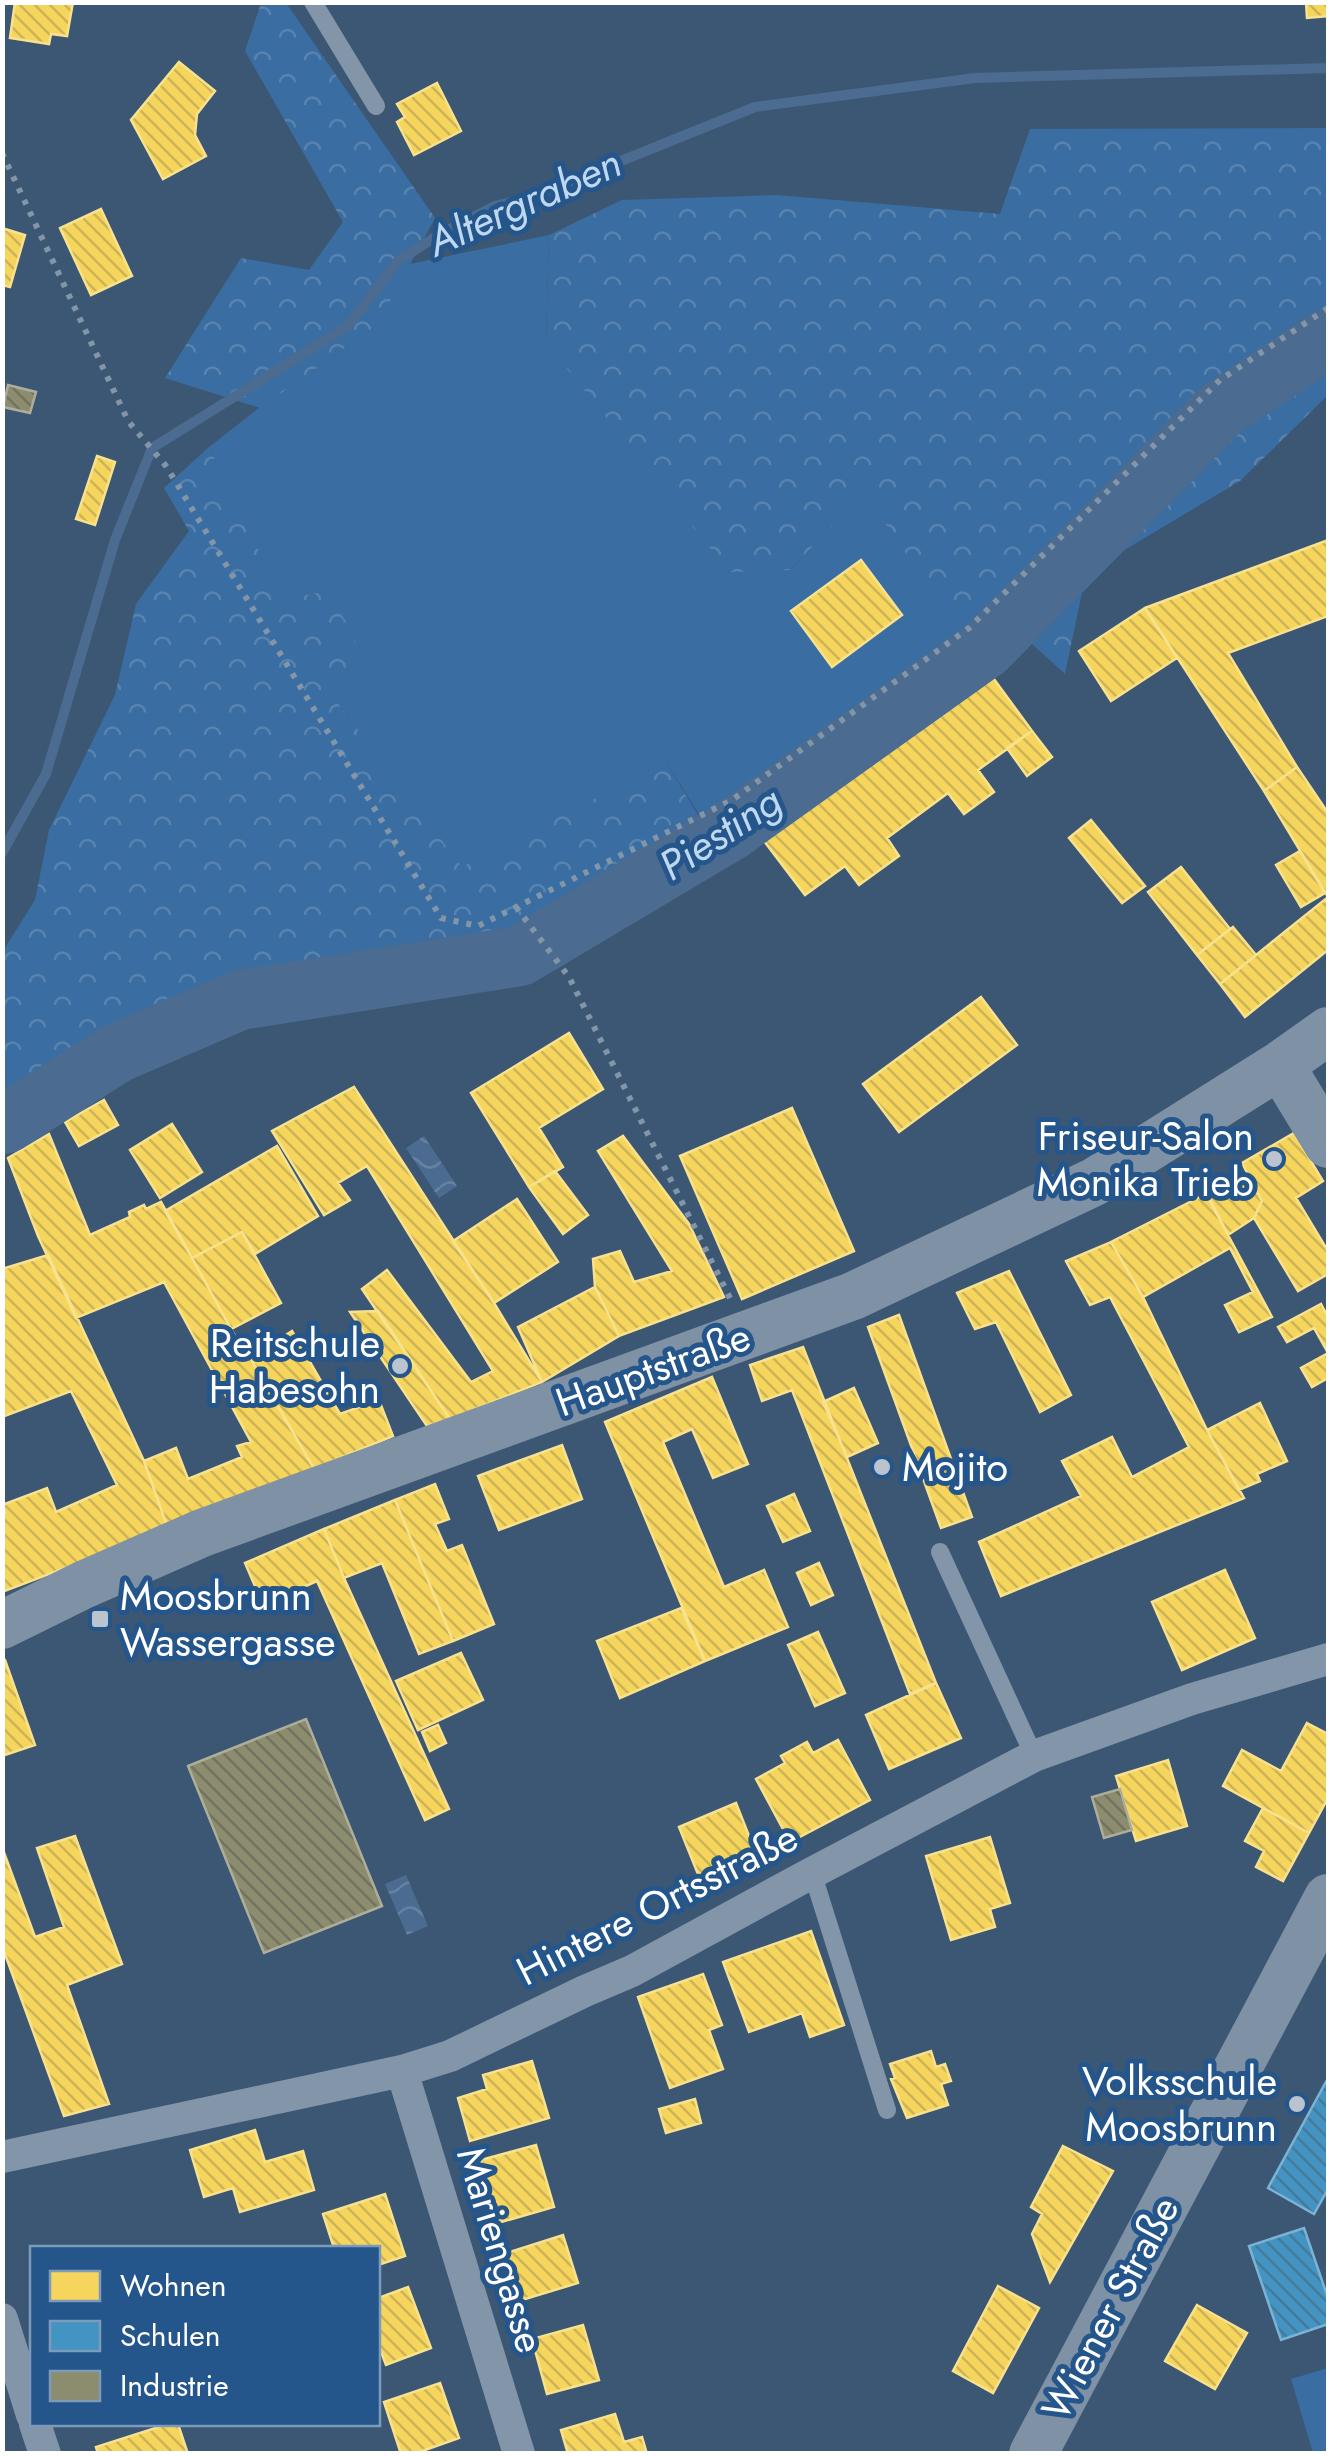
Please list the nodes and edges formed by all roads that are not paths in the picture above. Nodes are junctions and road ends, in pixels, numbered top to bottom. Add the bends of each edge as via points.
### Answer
1 (313, 2) edge
2 (376, 106) dead end
3 (1328, 1032) edge
4 (1280, 1065) junction
5 (1328, 1144) edge
6 (940, 1552) dead end
7 (2, 1625) edge
8 (1328, 1659) edge
9 (1034, 1756) junction
10 (812, 1872) junction
11 (1328, 1898) edge
12 (402, 2071) junction
13 (887, 2110) dead end
14 (2, 2157) edge
15 (2, 2319) edge
16 (30, 2409) edge
17 (36, 2426) edge
18 (45, 2454) edge
19 (520, 2454) edge
20 (1033, 2454) edge

1 - 2 lane
3 - 4 main road, Hauptstraße
4 - 5 main road
4 - 7 main road, Hauptstraße via 1094,1182 854,1296 202,1533
6 - 9 lane
8 - 9 street, Hintere Ortsstraße
9 - 10 street, Hintere Ortsstraße
10 - 12 street, Hintere Ortsstraße via 632,1971 450,2056
10 - 13 lane
11 - 20 main road, Wiener Straße
12 - 14 street, Hintere Ortsstraße
12 - 19 street, Mariengasse
15 - 16 street
17 - 18 street

